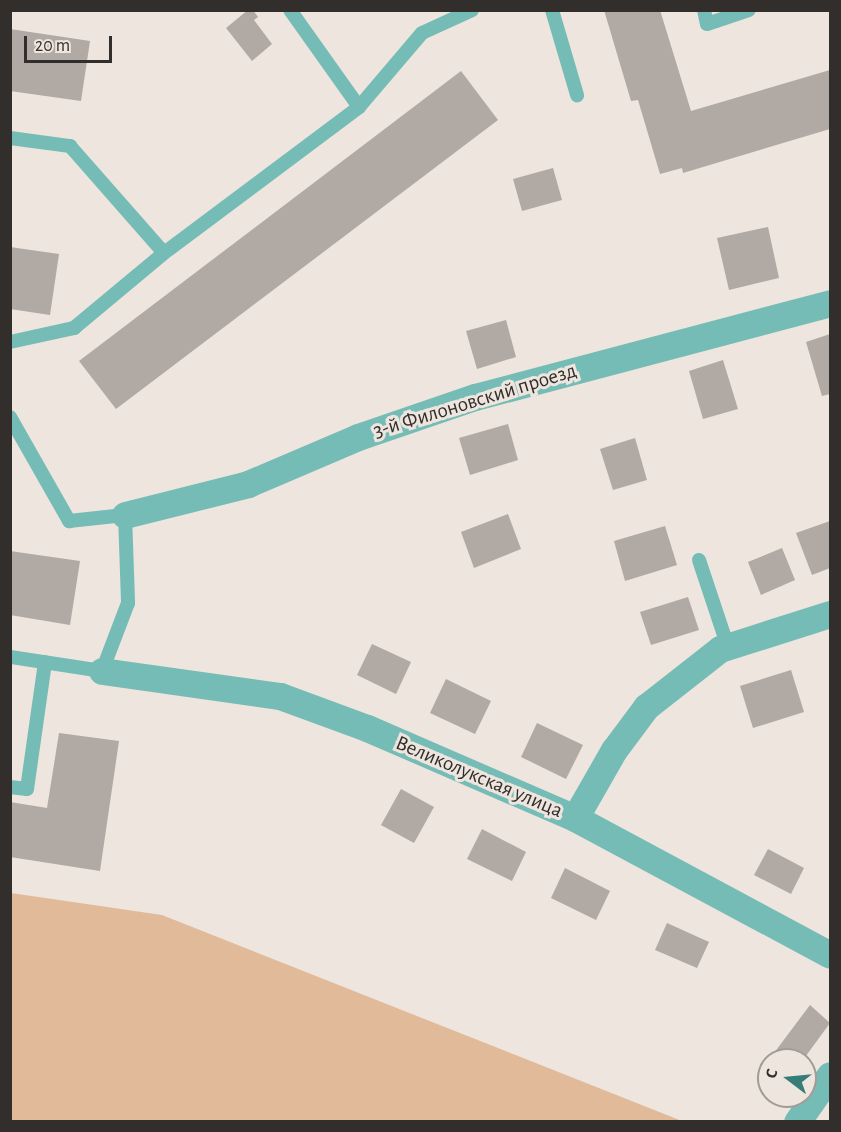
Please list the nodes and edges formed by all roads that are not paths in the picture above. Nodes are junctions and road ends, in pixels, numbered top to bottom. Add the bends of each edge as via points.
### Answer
1 (290, 10) edge
2 (472, 10) edge
3 (552, 10) edge
4 (704, 10) edge
5 (749, 10) edge
6 (457, 14) edge
7 (577, 96) dead end
8 (359, 107) junction
9 (10, 138) edge
10 (164, 253) junction
11 (831, 303) edge
12 (10, 342) edge
13 (10, 417) edge
14 (125, 515) junction
15 (699, 560) dead end
16 (831, 614) edge
17 (728, 646) junction
18 (10, 657) edge
19 (45, 662) junction
20 (102, 671) junction
21 (10, 787) edge
22 (574, 818) junction
23 (831, 955) edge
24 (831, 1075) edge
25 (797, 1122) edge

1 - 8 lane
2 - 6 lane
3 - 7 lane
4 - 5 lane via 707,24
6 - 8 lane via 422,33
8 - 10 lane
9 - 10 lane via 70,146
10 - 12 lane via 74,328
11 - 14 street, 3-й Филоновский проезд via 475,397 358,437 248,484
13 - 14 lane via 69,521
14 - 20 lane via 129,603
15 - 17 lane
16 - 17 street
17 - 22 street via 646,707 614,750
18 - 19 lane
19 - 20 lane
19 - 21 lane via 27,789
20 - 22 street, Великолукская улица via 280,696 367,728
22 - 23 street, Великолукская улица
24 - 25 street

